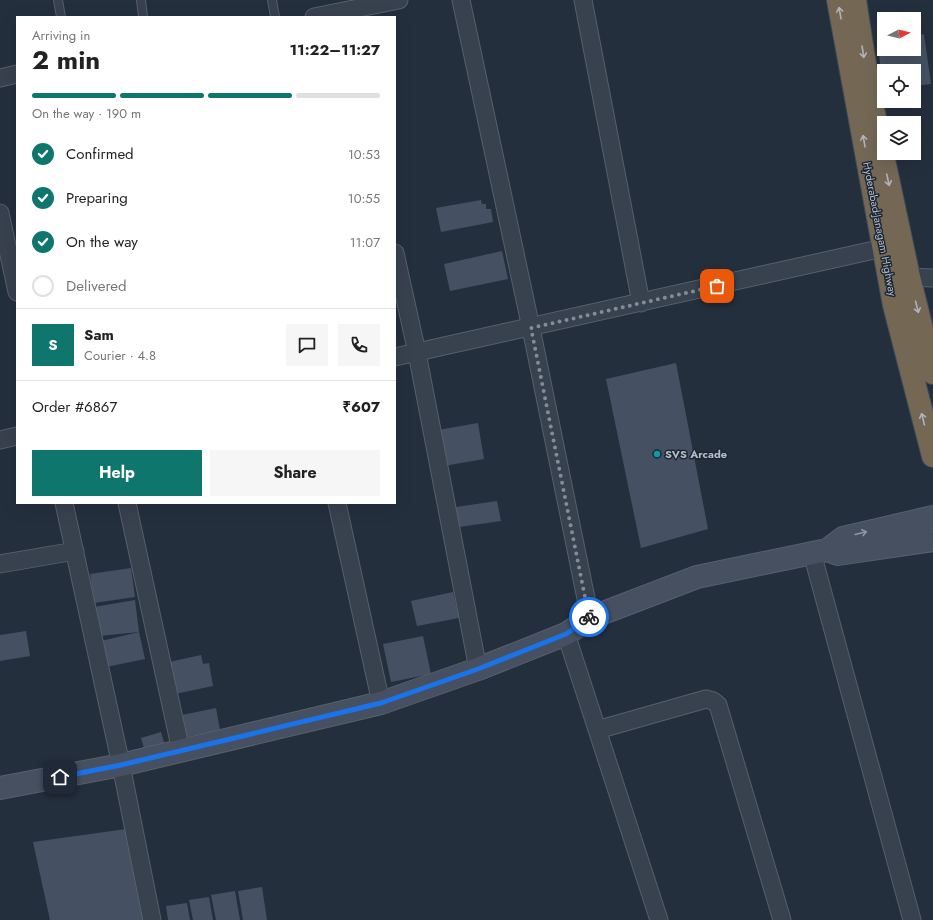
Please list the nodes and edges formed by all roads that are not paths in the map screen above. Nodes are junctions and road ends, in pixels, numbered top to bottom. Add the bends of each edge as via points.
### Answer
1 (58, 0) edge
2 (141, 0) edge
3 (272, 0) edge
4 (399, 0) edge
5 (460, 0) edge
6 (583, 0) edge
7 (838, 0) edge
8 (855, 0) edge
9 (343, 14) edge
10 (61, 16) edge
11 (143, 16) edge
12 (275, 16) edge
13 (324, 16) edge
14 (16, 74) edge
15 (0, 78) edge
16 (0, 213) edge
17 (883, 248) junction
18 (396, 258) edge
19 (909, 277) junction
20 (933, 278) edge
21 (16, 287) edge
22 (641, 303) junction
23 (531, 328) junction
24 (417, 353) junction
25 (396, 358) edge
26 (933, 373) edge
27 (16, 436) edge
28 (0, 440) edge
29 (933, 456) edge
30 (64, 504) edge
31 (126, 504) edge
32 (337, 504) edge
33 (933, 517) edge
34 (933, 540) edge
35 (75, 551) junction
36 (820, 552) junction
37 (0, 564) edge
38 (590, 618) junction
39 (566, 634) junction
40 (478, 669) junction
41 (381, 703) junction
42 (597, 730) junction
43 (181, 751) junction
44 (121, 765) junction
45 (0, 788) edge
46 (152, 920) edge
47 (659, 920) edge
48 (782, 920) edge
49 (912, 920) edge

1 - 10 lane
2 - 11 lane
3 - 12 lane
4 - 9 street
5 - 23 street
6 - 22 street
17 -> 7 highway, Hyderabad-Janagam Highway
8 -> 19 highway, Hyderabad-Janagam Highway via 869,90
9 - 13 street
14 - 15 street
16 - 21 street
17 - 22 street
29 -> 17 highway, Hyderabad-Janagam Highway via 894,305
18 - 24 street
19 - 20 street
19 -> 26 highway, Hyderabad-Janagam Highway
22 - 23 street
23 - 24 street
23 - 38 street
24 - 25 street
24 - 40 street
27 - 28 street
30 - 35 street
31 - 43 street
32 - 41 street
36 -> 33 street via 843,538
34 - 36 street via 838,554
35 - 37 street
35 - 44 street
36 - 38 street via 697,577
36 - 49 street
38 - 39 street
39 - 40 street
39 - 42 street
40 - 41 street
41 - 43 street
42 - 47 street
42 - 48 street via 706,700 713,700 718,704
43 - 44 street
44 - 45 street
44 - 46 street

